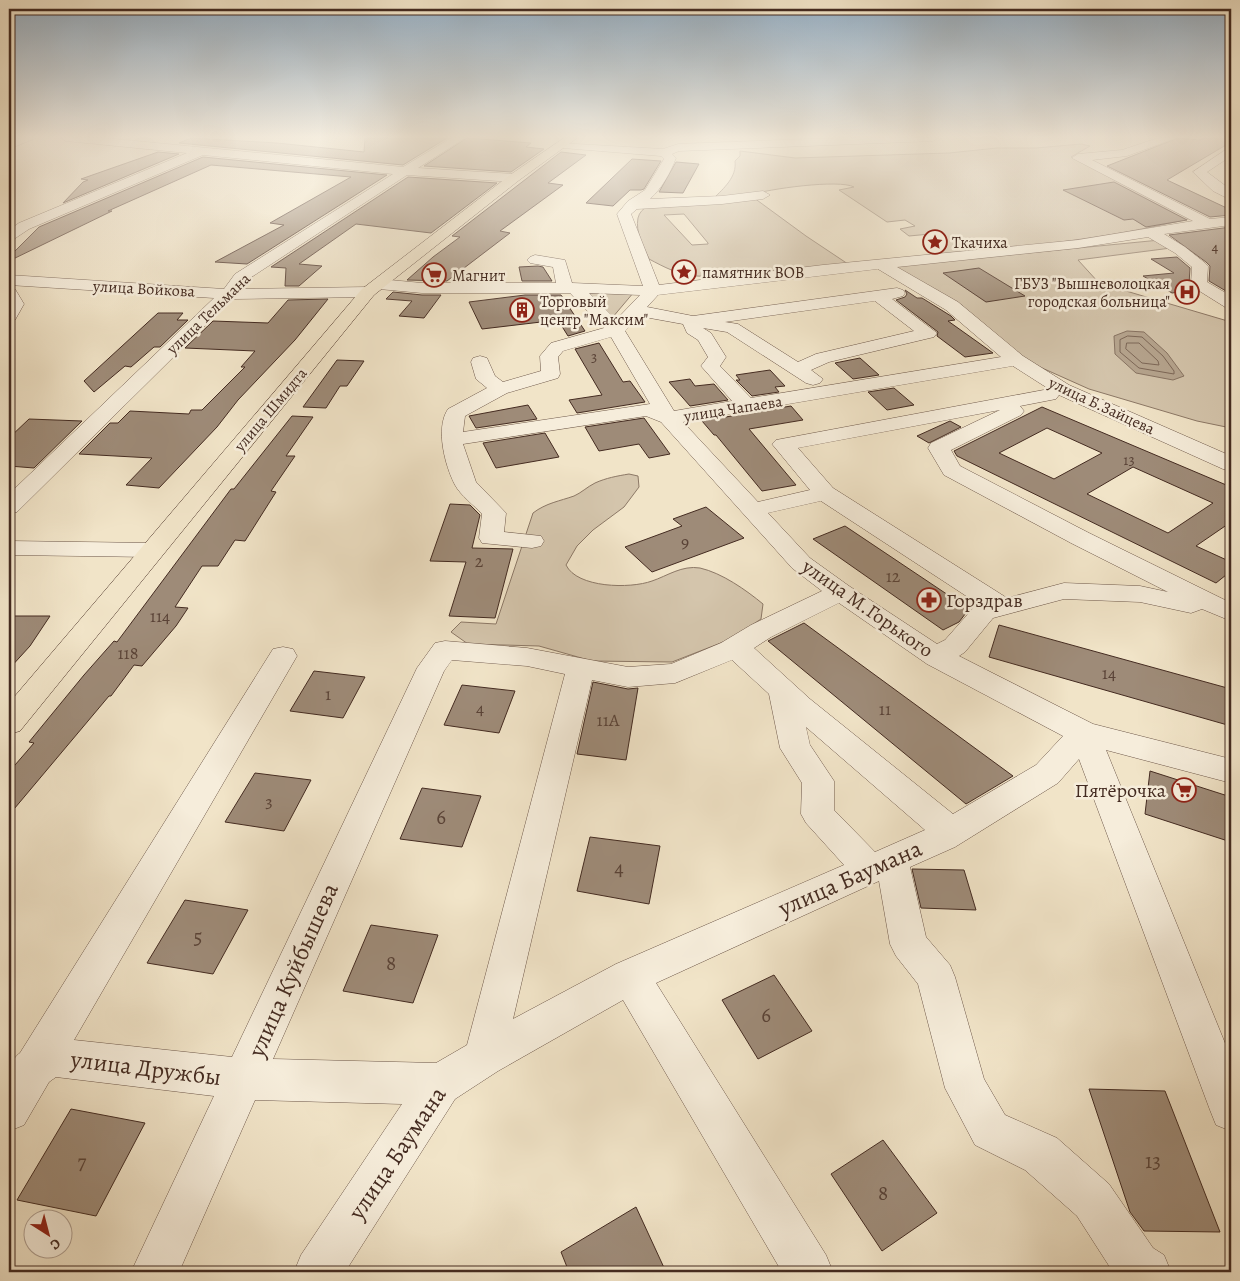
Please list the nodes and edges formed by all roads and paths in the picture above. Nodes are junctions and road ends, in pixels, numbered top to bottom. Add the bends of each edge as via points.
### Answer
1 (92, 198) edge
2 (364, 198) edge
3 (489, 198) edge
4 (643, 198) edge
5 (740, 198) edge
6 (1158, 198) edge
7 (633, 204) junction
8 (648, 204) junction
9 (663, 215) dead end
10 (1231, 221) edge
11 (1208, 223) junction
12 (1152, 233) junction
13 (9, 236) edge
14 (931, 259) junction
15 (535, 260) dead end
16 (872, 265) junction
17 (9, 280) edge
18 (374, 288) junction
19 (569, 288) junction
20 (924, 289) junction
21 (653, 291) junction
22 (9, 292) edge
23 (228, 294) junction
24 (878, 296) junction
25 (1231, 303) edge
26 (636, 310) junction
27 (9, 316) edge
28 (691, 321) junction
29 (616, 330) junction
30 (923, 334) junction
31 (1016, 360) junction
32 (480, 362) dead end
33 (798, 369) junction
34 (956, 370) junction
35 (500, 389) junction
36 (827, 392) junction
37 (1056, 392) junction
38 (746, 406) junction
39 (668, 418) junction
40 (451, 440) junction
41 (1231, 464) edge
42 (825, 493) junction
43 (9, 507) edge
44 (752, 510) junction
45 (532, 541) dead end
46 (9, 548) edge
47 (152, 550) junction
48 (840, 592) junction
49 (1004, 608) junction
50 (1231, 613) edge
51 (736, 648) junction
52 (283, 656) dead end
53 (937, 657) junction
54 (581, 668) junction
55 (783, 691) junction
56 (9, 723) edge
57 (1084, 733) junction
58 (1231, 771) edge
59 (950, 832) junction
60 (880, 864) junction
61 (630, 976) junction
62 (484, 1057) junction
63 (22, 1076) edge
64 (244, 1079) junction
65 (440, 1084) junction
66 (9, 1110) edge
67 (1231, 1110) edge
68 (155, 1272) edge
69 (318, 1272) edge
70 (809, 1272) edge
71 (1147, 1272) edge

1 - 13 street via 24,226
2 - 23 street, улица Тельмана via 241,278
3 - 18 main road, улица Шмидта
4 - 7 street
5 - 8 street
6 - 11 street
7 - 8 street
7 - 21 street via 624,214
8 - 9 street
10 - 11 street, улица Войкова
11 - 12 street, улица Войкова
12 - 14 street, улица Войкова
12 - 25 street via 1200,266 1192,285
14 - 16 street, улица Войкова
14 - 16 street via 918,247 850,255
15 - 19 street via 560,264
16 - 20 street, улица Б.Зайцева
16 - 21 street, улица Войкова
17 - 23 street, улица Войкова
18 - 19 street, улица Войкова
18 - 23 street, улица Войкова
18 - 47 main road, улица Шмидта
19 - 21 street, улица Войкова
19 - 29 street, улица М.Горького
20 - 24 street
20 - 31 street, улица Б.Зайцева via 952,306
21 - 26 street
22 - 27 street via 16,304
23 - 43 street, улица Тельмана
24 - 28 street
24 - 30 street via 928,333
26 - 28 street
26 - 29 street
28 - 33 street via 732,328
28 - 38 street via 693,329 705,337 717,357 710,366
29 - 35 street via 557,347 549,356 551,374
29 - 39 street, улица М.Горького
30 - 33 street via 823,358
30 - 34 street via 937,343 936,353
31 - 34 street, улица Чапаева
31 - 37 street, улица Б.Зайцева
32 - 35 street via 486,379
33 - 36 street
34 - 36 street, улица Чапаева
35 - 40 street via 455,413
36 - 38 street, улица Чапаева
37 - 41 street, улица Б.Зайцева
37 - 42 street via 783,444
37 - 50 street via 939,448 952,470
38 - 39 street, улица Чапаева
39 - 40 street, улица Чапаева via 648,410
39 - 44 street, улица М.Горького
40 - 45 street via 466,484 494,513 491,538
42 - 44 street
42 - 49 street
44 - 48 street, улица М.Горького via 801,562
46 - 47 street
47 - 56 main road, улица Шмидта
48 - 51 street via 761,631
48 - 53 street, улица М.Горького
49 - 50 street via 1064,591 1140,594
49 - 53 street via 984,612 955,646
51 - 54 street via 675,673 628,677
51 - 55 street
52 - 63 street
53 - 57 street, улица М.Горького
54 - 62 street
54 - 64 street, улица Куйбышева via 527,657 446,650 431,668
55 - 59 street
55 - 60 street via 795,748 818,781 818,814
57 - 58 street, улица М.Горького
57 - 59 street, улица Баумана via 1048,774
57 - 67 street
59 - 60 street, улица Баумана
60 - 61 street, улица Баумана
60 - 71 street via 896,877 909,944 936,977 966,1088 990,1130 1042,1154 1093,1200 1136,1265
61 - 62 street, улица Баумана
61 - 70 street
62 - 65 street, улица Баумана
63 - 64 street, улица Дружбы via 52,1056
63 - 66 street
64 - 65 street, улица Дружбы
64 - 68 street, улица Куйбышева
65 - 69 street, улица Баумана

